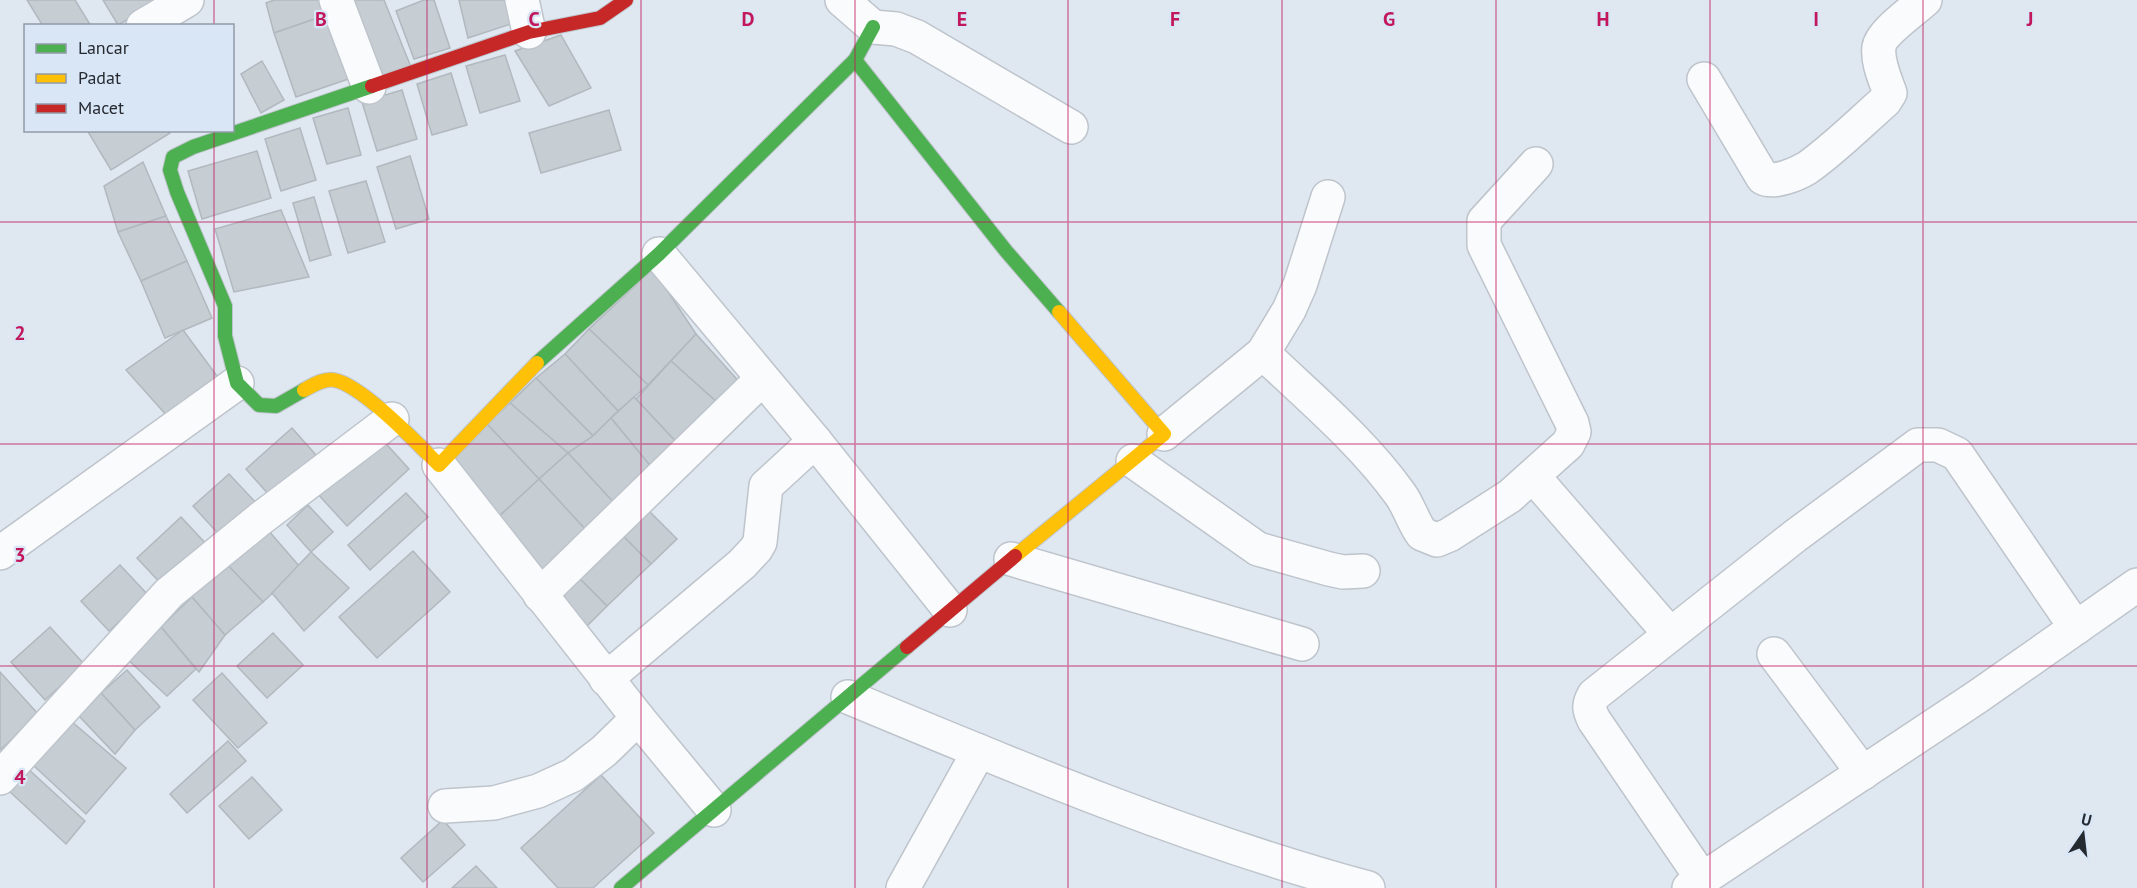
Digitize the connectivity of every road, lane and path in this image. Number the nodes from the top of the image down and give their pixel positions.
1 (187, 0) edge
2 (336, 0) edge
3 (522, 0) edge
4 (627, 0) edge
5 (842, 0) edge
6 (1925, 0) edge
7 (146, 24) edge
8 (873, 27) junction
9 (529, 32) junction
10 (855, 60) junction
11 (1704, 79) dead end
12 (369, 87) junction
13 (1071, 128) dead end
14 (1536, 164) dead end
15 (1328, 197) dead end
16 (659, 254) junction
17 (1263, 353) junction
18 (762, 379) junction
19 (237, 383) junction
20 (392, 419) junction
21 (1164, 434) junction
22 (815, 441) junction
23 (1133, 461) junction
24 (439, 465) junction
25 (1533, 476) junction
26 (0, 554) edge
27 (1011, 559) junction
28 (1363, 571) dead end
29 (2137, 585) edge
30 (540, 595) junction
31 (950, 610) junction
32 (2076, 628) junction
33 (1670, 634) junction
34 (1302, 644) dead end
35 (1774, 654) dead end
36 (606, 679) junction
37 (848, 697) junction
38 (638, 718) junction
39 (979, 751) junction
40 (1863, 774) junction
41 (0, 778) edge
42 (445, 806) dead end
43 (714, 810) junction
44 (1307, 880) edge
45 (1696, 884) edge
46 (621, 888) edge
47 (903, 888) edge
48 (1368, 888) edge

1 - 7 street
2 - 12 street
3 - 9 street
4 - 9 street
5 - 8 street
6 - 11 street
8 - 10 street
8 - 13 street
9 - 12 street
10 - 16 street
10 - 21 street
12 - 19 street
14 - 25 street
15 - 17 street
16 - 18 street
16 - 24 street
17 - 21 street
17 - 25 street
18 - 22 street
18 - 30 street
19 - 20 street
19 - 26 street
20 - 24 street
20 - 41 street
21 - 23 street
22 - 31 street
22 - 36 street
23 - 27 street
23 - 28 street
24 - 30 street
25 - 33 street
27 - 31 street
27 - 34 street
29 - 32 street
30 - 36 street
31 - 37 street
32 - 33 street
32 - 40 street
33 - 45 street
35 - 40 street
36 - 38 street
37 - 39 street
37 - 43 street
38 - 42 street
38 - 43 street
39 - 44 street
39 - 47 street
40 - 45 street
43 - 46 street
44 - 48 street

